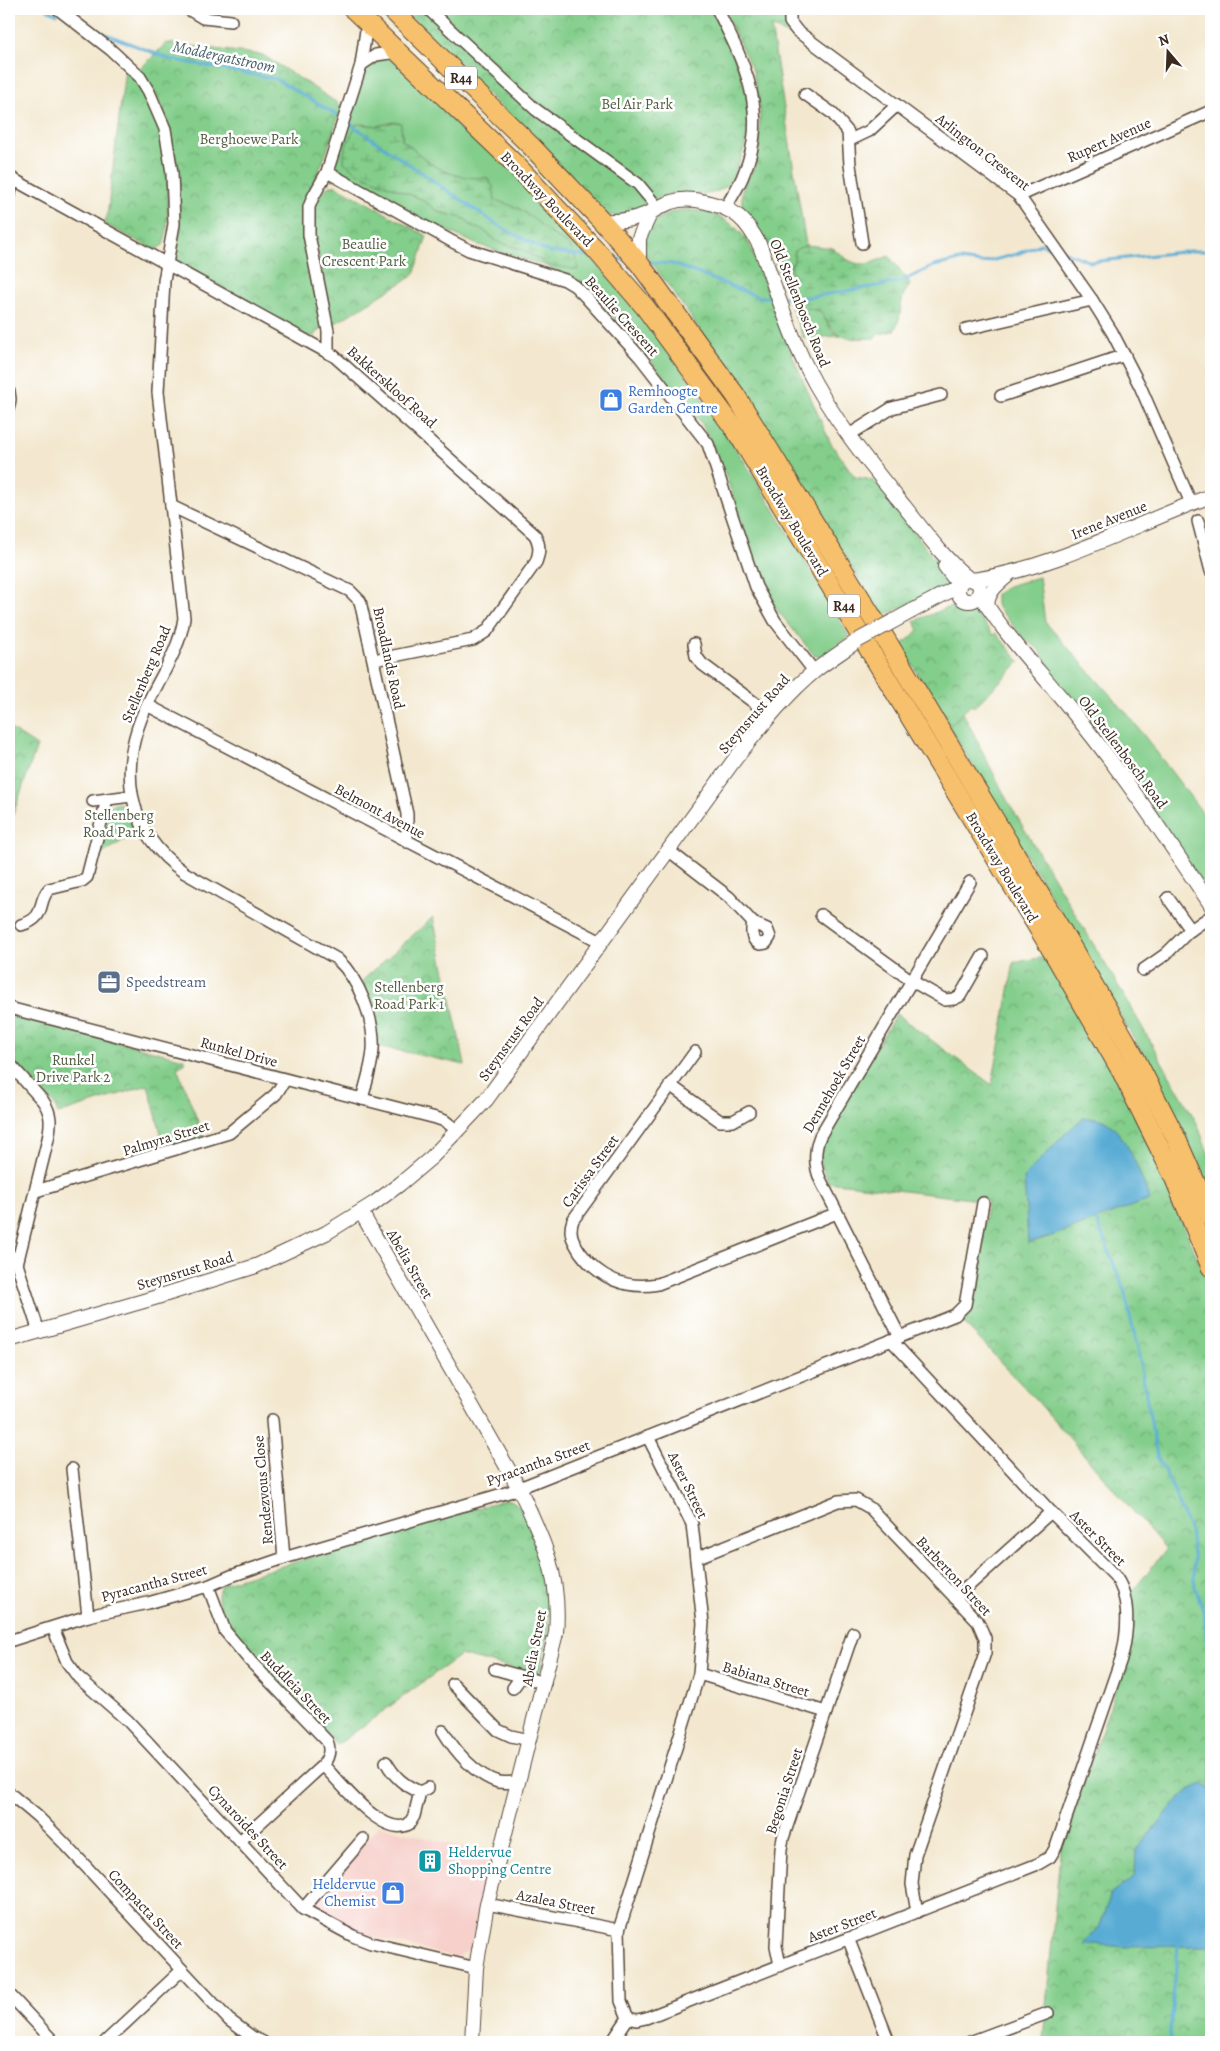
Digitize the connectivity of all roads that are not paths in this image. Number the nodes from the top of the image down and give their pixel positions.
1 (58, 9) edge
2 (188, 9) edge
3 (353, 9) edge
4 (391, 9) edge
5 (428, 9) edge
6 (718, 9) edge
7 (790, 9) edge
8 (232, 21) dead end
9 (367, 23) junction
10 (397, 52) junction
11 (361, 65) junction
12 (804, 94) dead end
13 (897, 105) junction
14 (1211, 111) edge
15 (850, 140) junction
16 (327, 172) junction
17 (11, 178) edge
18 (1019, 196) junction
19 (9, 198) edge
20 (726, 207) junction
21 (654, 210) junction
22 (602, 222) junction
23 (862, 243) dead end
24 (167, 263) junction
25 (639, 264) junction
26 (1092, 300) junction
27 (966, 329) dead end
28 (328, 353) junction
29 (1125, 355) junction
30 (9, 392) edge
31 (941, 395) dead end
32 (1001, 396) dead end
33 (9, 406) edge
34 (849, 435) junction
35 (1211, 496) edge
36 (1191, 503) junction
37 (171, 506) junction
38 (1198, 521) dead end
39 (921, 527) junction
40 (936, 544) junction
41 (1211, 571) edge
42 (1012, 574) junction
43 (990, 577) junction
44 (969, 589) junction
45 (987, 606) junction
46 (999, 625) junction
47 (694, 644) dead end
48 (374, 660) junction
49 (820, 667) junction
50 (147, 705) junction
51 (772, 715) junction
52 (131, 796) junction
53 (107, 799) junction
54 (93, 801) dead end
55 (407, 842) junction
56 (668, 850) junction
57 (970, 882) dead end
58 (1168, 898) dead end
59 (1211, 905) edge
60 (820, 914) dead end
61 (1211, 916) edge
62 (753, 923) dead end
63 (21, 925) dead end
64 (1191, 930) junction
65 (601, 942) junction
66 (983, 956) dead end
67 (1143, 970) dead end
68 (912, 981) junction
69 (9, 1008) edge
70 (695, 1052) dead end
71 (9, 1063) edge
72 (285, 1080) junction
73 (670, 1085) junction
74 (362, 1099) junction
75 (749, 1112) dead end
76 (458, 1131) junction
77 (36, 1191) junction
78 (983, 1203) dead end
79 (361, 1212) junction
80 (838, 1214) junction
81 (1211, 1218) edge
82 (9, 1254) edge
83 (17, 1264) junction
84 (1211, 1268) edge
85 (38, 1332) junction
86 (896, 1338) junction
87 (9, 1340) edge
88 (272, 1420) dead end
89 (648, 1437) junction
90 (72, 1469) dead end
91 (519, 1488) junction
92 (1051, 1512) junction
93 (284, 1558) junction
94 (696, 1558) junction
95 (208, 1586) junction
96 (955, 1598) junction
97 (88, 1616) junction
98 (53, 1628) junction
99 (853, 1633) dead end
100 (9, 1641) edge
101 (495, 1669) dead end
102 (698, 1674) junction
103 (521, 1677) junction
104 (545, 1683) junction
105 (453, 1684) dead end
106 (513, 1688) dead end
107 (826, 1712) junction
108 (444, 1731) dead end
109 (530, 1740) junction
110 (386, 1762) dead end
111 (323, 1765) junction
112 (518, 1782) junction
113 (9, 1793) edge
114 (364, 1839) dead end
115 (240, 1841) junction
116 (487, 1904) junction
117 (303, 1909) junction
118 (917, 1912) junction
119 (619, 1930) junction
120 (848, 1938) junction
121 (780, 1965) junction
122 (476, 1968) junction
123 (182, 1970) junction
124 (9, 1994) edge
125 (1048, 2013) dead end
126 (628, 2018) junction
127 (54, 2042) edge
128 (105, 2042) edge
129 (263, 2042) edge
130 (472, 2042) edge
131 (612, 2042) edge
132 (889, 2042) edge
133 (970, 2042) edge

1 - 24 street, Stellenberg Road
2 - 8 street
3 - 9 main road, Broadway Boulevard / R44
4 - 22 main road, Broadway Boulevard / R44
5 - 21 street
6 - 20 street
7 - 13 street, Arlington Crescent
9 - 10 main road, Broadway Boulevard / R44
9 - 11 street
10 - 11 street
10 - 84 main road, Broadway Boulevard / R44
11 - 16 street
12 - 15 street
13 - 15 street
13 - 18 street, Arlington Crescent
14 - 18 street, Rupert Avenue
15 - 23 street
16 - 28 street
16 - 49 street, Beaulie Crescent
17 - 19 street
17 - 24 street, Bakkerskloof Road
18 - 26 street, Arlington Crescent
20 - 21 street, Old Stellenbosch Road
20 - 34 street, Old Stellenbosch Road
21 - 22 street, Old Stellenbosch Road
21 - 25 street
22 - 25 main road, Broadway Boulevard / R44
24 - 28 street, Bakkerskloof Road
24 - 37 street, Stellenberg Road
25 - 81 main road, Broadway Boulevard / R44
26 - 27 street
26 - 29 street, Arlington Crescent
28 - 48 street, Bakkerskloof Road
29 - 32 street
29 - 36 street, Arlington Crescent
30 - 33 street
31 - 34 street
34 - 39 street, Old Stellenbosch Road
35 - 36 street, Irene Avenue
36 - 42 street, Irene Avenue
37 - 48 street, Broadlands Road
37 - 50 street, Stellenberg Road
38 - 41 street
39 - 40 street, Old Stellenbosch Road
39 - 44 street, Old Stellenbosch Road
40 - 43 street
40 - 44 street, Old Stellenbosch Road
42 - 43 street, Irene Avenue
42 - 44 street, Irene Avenue
42 - 45 street
43 - 44 street, Irene Avenue
44 - 45 street, Old Stellenbosch Road
44 - 46 street, Old Stellenbosch Road
44 - 49 street, Steynsrust Road, bridge
45 - 46 street, Old Stellenbosch Road
46 - 59 street, Old Stellenbosch Road
47 - 51 street
48 - 55 street, Broadlands Road
49 - 51 street, Steynsrust Road
50 - 52 street, Stellenberg Road
50 - 55 street, Belmont Avenue
51 - 56 street, Steynsrust Road
52 - 53 street
52 - 74 street, Stellenberg Road
53 - 54 street
53 - 63 street
55 - 65 street, Belmont Avenue
56 - 62 street
56 - 65 street, Steynsrust Road
57 - 68 street, Dennehoek Street
58 - 64 street
60 - 68 street
61 - 64 street
64 - 67 street
65 - 76 street, Steynsrust Road
66 - 68 street
68 - 80 street, Dennehoek Street
69 - 72 street, Runkel Drive
70 - 73 street, Carissa Street
71 - 77 street
72 - 74 street, Runkel Drive
72 - 77 street, Palmyra Street
73 - 75 street
73 - 80 street, Carissa Street
74 - 76 street, Runkel Drive
76 - 79 street, Steynsrust Road
77 - 83 street
78 - 86 street, Pyracantha Street
79 - 85 street, Steynsrust Road
79 - 91 street, Abelia Street
80 - 86 street, Dennehoek Street
82 - 83 street
83 - 85 street
85 - 87 street, Steynsrust Road
86 - 89 street, Pyracantha Street
86 - 92 street, Aster Street
88 - 93 street, Rendezvous Close
89 - 91 street, Pyracantha Street
89 - 94 street, Aster Street
90 - 97 street
91 - 93 street, Pyracantha Street
91 - 104 street, Abelia Street
92 - 96 street
92 - 118 street, Aster Street
93 - 95 street, Pyracantha Street
94 - 96 street, Barberton Street
94 - 102 street, Aster Street
95 - 97 street, Pyracantha Street
95 - 111 street, Buddleia Street
96 - 118 street, Barberton Street
97 - 98 street, Pyracantha Street
98 - 100 street, Pyracantha Street
98 - 115 street, Cynaroides Street
99 - 107 street, Begonia Street
101 - 103 street
102 - 107 street, Babiana Street
102 - 119 street, Aster Street
103 - 104 street
103 - 106 street
104 - 109 street, Abelia Street
105 - 109 street
107 - 121 street, Begonia Street
108 - 112 street
109 - 112 street, Abelia Street
110 - 111 street
111 - 115 street
112 - 116 street, Abelia Street
113 - 123 street, Compacta Street
114 - 117 street
115 - 117 street, Cynaroides Street
116 - 119 street, Azalea Street
116 - 122 street, Abelia Street
117 - 122 street, Cynaroides Street
118 - 120 street, Aster Street
119 - 126 street, Aster Street
120 - 121 street, Aster Street
120 - 132 street
121 - 126 street, Aster Street
122 - 130 street, Abelia Street
123 - 128 street
123 - 129 street, Compacta Street
124 - 127 street
125 - 133 street
126 - 131 street

